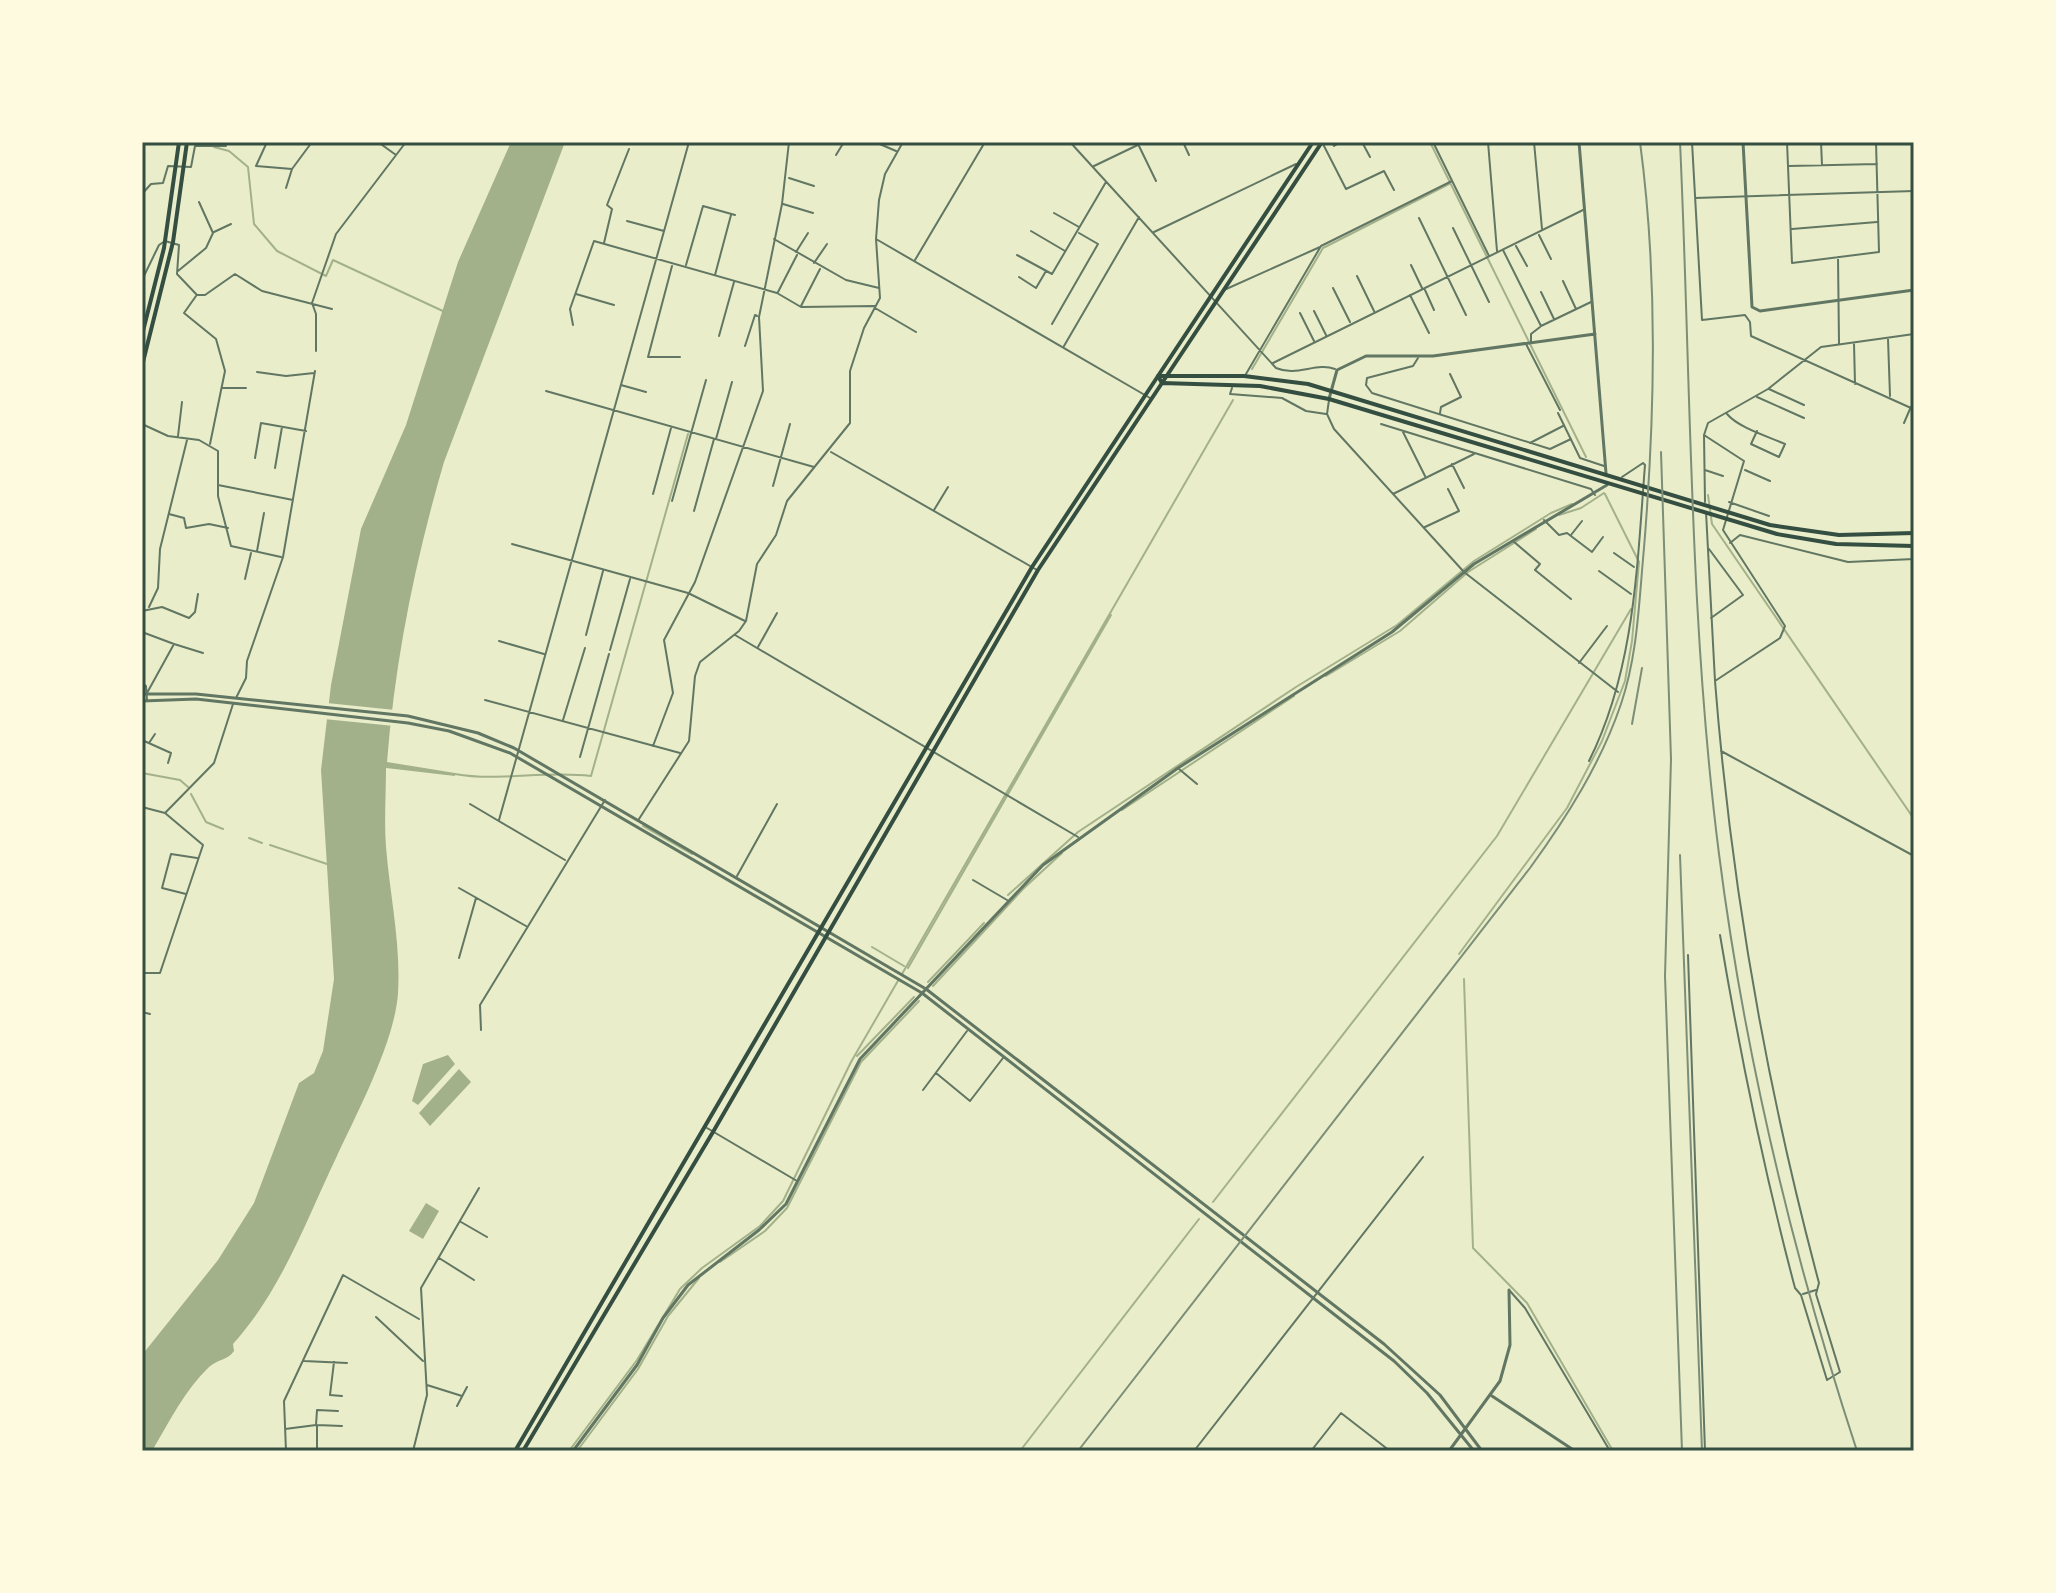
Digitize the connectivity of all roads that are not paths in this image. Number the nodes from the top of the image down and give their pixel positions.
1 (179, 142) edge
2 (187, 142) edge
3 (267, 142) edge
4 (312, 142) edge
5 (378, 142) edge
6 (406, 142) edge
7 (689, 142) edge
8 (789, 142) edge
9 (844, 142) edge
10 (875, 142) edge
11 (903, 142) edge
12 (985, 142) edge
13 (1070, 142) edge
14 (1144, 142) edge
15 (1183, 142) edge
16 (1313, 142) edge
17 (1322, 142) edge
18 (1332, 142) edge
19 (1341, 142) edge
20 (1362, 142) edge
21 (1433, 142) edge
22 (1488, 142) edge
23 (1534, 142) edge
24 (1579, 142) edge
25 (1692, 142) edge
26 (1743, 142) edge
27 (1787, 142) edge
28 (1821, 142) edge
29 (1876, 142) edge
30 (1138, 145) junction
31 (226, 146) dead end
32 (629, 149) dead end
33 (897, 152) junction
34 (396, 155) junction
35 (836, 155) dead end
36 (1189, 155) dead end
37 (1370, 157) dead end
38 (1300, 162) junction
39 (1877, 164) junction
40 (1822, 165) junction
41 (176, 166) junction
42 (184, 166) junction
43 (1788, 166) junction
44 (1093, 167) junction
45 (292, 169) junction
46 (786, 177) junction
47 (1156, 181) dead end
48 (1452, 181) junction
49 (1106, 182) junction
50 (814, 186) dead end
51 (286, 188) dead end
52 (1394, 190) dead end
53 (1914, 191) edge
54 (1878, 192) junction
55 (142, 194) edge
56 (1789, 195) junction
57 (1745, 197) junction
58 (1694, 198) junction
59 (199, 202) dead end
60 (782, 204) junction
61 (1585, 209) junction
62 (813, 213) dead end
63 (1054, 213) dead end
64 (1139, 217) junction
65 (1419, 218) dead end
66 (627, 221) dead end
67 (1878, 222) junction
68 (231, 224) dead end
69 (1453, 228) dead end
70 (1790, 229) junction
71 (1079, 230) junction
72 (664, 231) junction
73 (1031, 231) dead end
74 (1540, 231) junction
75 (213, 233) junction
76 (808, 233) dead end
77 (1153, 233) junction
78 (774, 238) junction
79 (876, 239) junction
80 (165, 241) junction
81 (173, 242) junction
82 (603, 244) junction
83 (827, 244) dead end
84 (1515, 244) junction
85 (1321, 246) junction
86 (1503, 250) junction
87 (1066, 251) junction
88 (1497, 252) junction
89 (797, 253) junction
90 (1017, 255) dead end
91 (1488, 257) junction
92 (1838, 257) junction
93 (656, 259) junction
94 (1551, 259) dead end
95 (915, 261) junction
96 (813, 263) junction
97 (672, 264) junction
98 (1471, 264) junction
99 (1411, 265) dead end
100 (1527, 266) dead end
101 (685, 267) junction
102 (820, 268) junction
103 (1046, 271) junction
104 (177, 272) junction
105 (714, 275) junction
106 (1357, 276) dead end
107 (1019, 277) dead end
108 (1447, 277) junction
109 (142, 280) edge
110 (734, 281) junction
111 (1563, 281) dead end
112 (881, 288) junction
113 (1333, 288) dead end
114 (1423, 289) junction
115 (765, 290) junction
116 (1223, 290) junction
117 (1914, 290) edge
118 (1541, 292) dead end
119 (777, 293) junction
120 (575, 294) junction
121 (197, 295) junction
122 (1211, 295) junction
123 (1410, 295) junction
124 (1216, 301) junction
125 (1592, 301) junction
126 (1839, 301) junction
127 (1489, 302) dead end
128 (312, 303) junction
129 (614, 305) dead end
130 (801, 307) junction
131 (876, 307) junction
132 (332, 309) dead end
133 (1576, 309) junction
134 (1434, 310) dead end
135 (1314, 311) dead end
136 (1375, 312) junction
137 (1300, 313) dead end
138 (1466, 315) dead end
139 (759, 317) junction
140 (1554, 320) junction
141 (1052, 324) dead end
142 (1351, 324) junction
143 (573, 325) dead end
144 (1541, 326) junction
145 (916, 332) dead end
146 (1429, 333) dead end
147 (1595, 334) junction
148 (1914, 334) edge
149 (142, 335) edge
150 (719, 336) dead end
151 (1326, 336) junction
152 (1888, 338) junction
153 (1314, 342) junction
154 (1854, 342) junction
155 (1529, 344) junction
156 (1839, 344) junction
157 (745, 346) dead end
158 (1064, 347) junction
159 (1260, 349) junction
160 (316, 351) dead end
161 (680, 357) dead end
162 (1418, 357) junction
163 (1804, 361) junction
164 (1272, 363) junction
165 (142, 366) edge
166 (1337, 370) junction
167 (257, 372) dead end
168 (1450, 374) dead end
169 (1167, 375) junction
170 (1158, 376) junction
171 (1244, 376) junction
172 (706, 380) dead end
173 (732, 382) dead end
174 (1162, 383) junction
175 (1233, 384) junction
176 (1855, 384) junction
177 (621, 385) junction
178 (222, 388) junction
179 (246, 388) dead end
180 (1768, 389) junction
181 (1331, 390) junction
182 (546, 391) dead end
183 (646, 392) dead end
184 (1145, 395) junction
185 (1755, 396) junction
186 (1151, 399) junction
187 (1329, 399) junction
188 (1890, 399) junction
189 (1914, 401) edge
190 (182, 402) dead end
191 (1804, 405) dead end
192 (1911, 408) junction
193 (613, 410) junction
194 (1726, 413) junction
195 (1327, 414) junction
196 (1439, 414) junction
197 (1804, 418) dead end
198 (1904, 423) dead end
199 (142, 424) edge
200 (790, 424) dead end
201 (1381, 424) dead end
202 (1564, 426) junction
203 (282, 427) junction
204 (671, 427) junction
205 (1402, 430) junction
206 (1757, 431) junction
207 (307, 432) junction
208 (692, 432) junction
209 (1704, 435) junction
210 (178, 438) junction
211 (187, 439) junction
212 (715, 439) junction
213 (1571, 439) junction
214 (1530, 443) junction
215 (210, 445) junction
216 (745, 447) junction
217 (830, 451) junction
218 (1475, 453) junction
219 (780, 457) junction
220 (255, 458) dead end
221 (1452, 464) junction
222 (1605, 466) junction
223 (275, 468) dead end
224 (817, 468) junction
225 (1704, 469) junction
226 (1744, 470) junction
227 (1723, 476) dead end
228 (1425, 477) junction
229 (1770, 481) dead end
230 (217, 485) junction
231 (773, 486) dead end
232 (948, 487) dead end
233 (1608, 487) junction
234 (1464, 488) dead end
235 (1448, 489) dead end
236 (653, 494) dead end
237 (1392, 494) junction
238 (1595, 495) junction
239 (293, 500) junction
240 (672, 501) dead end
241 (1729, 502) junction
242 (934, 510) junction
243 (694, 511) dead end
244 (264, 513) dead end
245 (168, 514) junction
246 (1769, 516) dead end
247 (1544, 520) junction
248 (1582, 521) dead end
249 (228, 528) junction
250 (1424, 528) junction
251 (1914, 533) edge
252 (1571, 535) junction
253 (1603, 537) dead end
254 (1512, 541) junction
255 (1730, 543) junction
256 (512, 544) dead end
257 (1914, 546) edge
258 (1708, 549) junction
259 (254, 552) junction
260 (1614, 553) dead end
261 (283, 557) junction
262 (1914, 559) edge
263 (572, 560) junction
264 (1035, 568) junction
265 (1635, 568) junction
266 (604, 570) junction
267 (1599, 571) dead end
268 (1464, 572) junction
269 (630, 578) junction
270 (245, 579) dead end
271 (688, 593) junction
272 (198, 594) dead end
273 (1632, 595) junction
274 (1571, 599) dead end
275 (149, 607) junction
276 (142, 611) edge
277 (777, 613) dead end
278 (1711, 618) junction
279 (746, 621) junction
280 (1607, 626) dead end
281 (142, 632) edge
282 (586, 635) dead end
283 (734, 635) junction
284 (499, 641) dead end
285 (174, 644) junction
286 (585, 648) dead end
287 (758, 648) junction
288 (203, 653) dead end
289 (545, 654) junction
290 (1579, 663) junction
291 (1715, 681) junction
292 (142, 683) edge
293 (1618, 692) junction
294 (144, 693) edge
295 (144, 700) edge
296 (485, 700) dead end
297 (530, 710) junction
298 (563, 721) junction
299 (588, 728) junction
300 (155, 734) dead end
301 (142, 740) edge
302 (148, 745) junction
303 (653, 746) junction
304 (928, 746) junction
305 (934, 750) junction
306 (1720, 750) junction
307 (681, 754) junction
308 (580, 757) dead end
309 (1589, 761) dead end
310 (168, 763) dead end
311 (1178, 768) junction
312 (1197, 784) dead end
313 (605, 800) junction
314 (470, 804) dead end
315 (777, 804) dead end
316 (602, 805) junction
317 (142, 807) edge
318 (165, 813) junction
319 (639, 819) junction
320 (499, 820) junction
321 (1078, 837) junction
322 (1914, 856) edge
323 (199, 859) junction
324 (567, 861) junction
325 (737, 876) junction
326 (973, 880) dead end
327 (459, 888) dead end
328 (187, 894) junction
329 (476, 897) junction
330 (1008, 901) junction
331 (823, 926) junction
332 (527, 927) junction
333 (831, 930) junction
334 (819, 933) junction
335 (1720, 935) dead end
336 (827, 937) junction
337 (1688, 955) dead end
338 (459, 958) dead end
339 (142, 973) edge
340 (926, 989) junction
341 (922, 993) junction
342 (142, 1012) edge
343 (150, 1014) dead end
344 (481, 1030) dead end
345 (968, 1030) junction
346 (1003, 1057) junction
347 (936, 1073) junction
348 (923, 1090) dead end
349 (707, 1128) junction
350 (713, 1132) junction
351 (1423, 1157) dead end
352 (798, 1181) junction
353 (479, 1188) dead end
354 (460, 1221) junction
355 (487, 1237) dead end
356 (439, 1258) junction
357 (474, 1280) dead end
358 (1817, 1289) junction
359 (1509, 1290) joint
360 (1318, 1293) junction
361 (1801, 1295) junction
362 (1314, 1298) junction
363 (376, 1317) dead end
364 (420, 1319) junction
365 (303, 1361) junction
366 (424, 1361) junction
367 (334, 1362) junction
368 (347, 1363) dead end
369 (426, 1384) junction
370 (467, 1387) dead end
371 (342, 1396) dead end
372 (462, 1396) junction
373 (1492, 1396) junction
374 (457, 1406) dead end
375 (338, 1411) dead end
376 (317, 1425) junction
377 (342, 1426) dead end
378 (1467, 1428) junction
379 (284, 1429) junction
380 (1462, 1434) junction
381 (317, 1448) dead end
382 (286, 1451) edge
383 (413, 1451) edge
384 (515, 1451) edge
385 (523, 1451) edge
386 (573, 1451) edge
387 (1194, 1451) edge
388 (1311, 1451) edge
389 (1390, 1451) edge
390 (1449, 1451) edge
391 (1474, 1451) edge
392 (1482, 1451) edge
393 (1575, 1451) edge
394 (1610, 1451) edge
395 (1705, 1451) edge

1 - 41 main road
2 - 42 main road
3 - 45 street
4 - 45 street
5 - 34 street
6 - 34 street
7 - 72 street
8 - 46 street
9 - 35 street
10 - 33 street
11 - 33 street
12 - 95 street
13 - 44 street
14 - 30 street
15 - 36 street
16 - 38 main road
17 - 52 street
17 - 116 main road
18 - 19 street
20 - 37 street
21 - 48 street
22 - 88 street
23 - 74 street
24 - 61 street
25 - 58 street
26 - 57 street
27 - 43 street
28 - 40 street
29 - 39 street
30 - 44 street
30 - 47 street
31 - 42 street
32 - 82 street
33 - 79 street
34 - 128 street
38 - 77 street
38 - 122 main road
39 - 40 street
39 - 54 street
40 - 43 street
41 - 42 street
41 - 55 street
41 - 80 main road
42 - 81 main road
43 - 56 street
44 - 49 street
45 - 51 street
46 - 50 street
46 - 60 street
48 - 85 street
48 - 91 street
49 - 64 street
49 - 71 street
53 - 54 street
54 - 56 street
54 - 67 street
56 - 57 street
56 - 70 street
57 - 58 street
57 - 126 street
58 - 163 street
59 - 75 street
60 - 62 street
60 - 78 street
61 - 74 street
61 - 125 street
63 - 71 street
64 - 77 street
64 - 158 street
65 - 108 street
66 - 72 street
67 - 70 street
67 - 92 street
68 - 75 street
69 - 98 street
70 - 92 street
71 - 87 street
71 - 141 street
72 - 93 street
73 - 87 street
74 - 84 street
74 - 94 street
75 - 104 street
76 - 89 street
77 - 122 street
78 - 89 street
78 - 115 street
79 - 95 street
79 - 112 street
80 - 81 street
80 - 109 street
80 - 149 main road
81 - 104 street
81 - 165 main road
82 - 93 street
82 - 120 street
83 - 96 street
84 - 86 street
84 - 100 street
85 - 116 street
85 - 159 street
86 - 88 street
86 - 144 street
87 - 103 street
88 - 91 street
89 - 96 street
89 - 119 street
90 - 103 street
91 - 98 street
92 - 126 street
93 - 97 street
93 - 177 street
95 - 158 street
96 - 102 street
97 - 101 street
97 - 161 street
98 - 108 street
98 - 127 street
99 - 114 street
101 - 105 street
101 - 105 street
102 - 112 street
102 - 130 street
103 - 107 street
104 - 121 street
105 - 110 street
106 - 136 street
108 - 114 street
108 - 138 street
110 - 115 street
110 - 150 street
111 - 133 street
112 - 131 street
113 - 142 street
114 - 123 street
114 - 134 street
115 - 119 street
115 - 139 street
116 - 124 main road
117 - 126 street
118 - 140 street
119 - 130 street
120 - 129 street
120 - 143 street
121 - 128 street
121 - 178 street
122 - 124 street
122 - 170 main road
123 - 136 street
123 - 146 street
124 - 159 street
124 - 169 main road
125 - 133 street
125 - 147 street
126 - 156 street
128 - 132 street
128 - 160 street
130 - 131 street
131 - 145 street
131 - 217 street
133 - 140 street
135 - 151 street
136 - 142 street
137 - 153 street
139 - 157 street
139 - 216 street
140 - 144 street
142 - 151 street
144 - 155 street
147 - 155 street
147 - 222 street
148 - 152 street
151 - 153 street
152 - 154 street
152 - 188 street
153 - 164 street
154 - 156 street
154 - 176 street
155 - 162 street
155 - 202 street
156 - 163 street
158 - 184 street
159 - 164 street
159 - 171 street
162 - 166 street
162 - 196 street
163 - 176 street
163 - 180 street
164 - 166 street
166 - 181 street
167 - 207 street
168 - 196 street
169 - 170 main road
169 - 171 main road
169 - 174 main road
170 - 174 main road
170 - 184 main road
171 - 181 main road
172 - 208 street
173 - 212 street
174 - 175 main road
174 - 186 main road
175 - 187 main road
175 - 195 street
176 - 188 street
177 - 183 street
177 - 193 street
178 - 179 street
178 - 215 street
180 - 185 street
180 - 191 street
181 - 187 street
181 - 251 main road
182 - 193 street
184 - 186 street
184 - 264 main road
185 - 194 street
185 - 197 street
186 - 264 main road
187 - 195 street
187 - 257 main road
188 - 192 street
189 - 192 street
190 - 210 street
192 - 198 street
193 - 204 street
193 - 263 street
194 - 206 street
194 - 209 street
195 - 237 street
196 - 214 street
199 - 210 street
200 - 219 street
201 - 205 street
202 - 213 street
202 - 214 street
203 - 207 street
203 - 220 street
203 - 223 street
204 - 208 street
204 - 236 street
205 - 218 street
205 - 228 street
206 - 206 street
207 - 239 street
208 - 212 street
208 - 240 street
209 - 225 street
209 - 226 street
210 - 211 street
211 - 215 street
211 - 245 street
212 - 216 street
212 - 243 street
213 - 214 street
213 - 222 street
215 - 230 street
216 - 219 street
216 - 271 street
217 - 224 street
217 - 242 street
218 - 221 street
218 - 238 street
219 - 224 street
219 - 231 street
221 - 228 street
221 - 234 street
222 - 233 street
224 - 279 street
225 - 227 street
225 - 258 street
226 - 229 street
226 - 241 street
228 - 237 street
230 - 239 street
230 - 249 street
232 - 242 street
233 - 238 street
233 - 265 street
235 - 250 street
237 - 250 street
238 - 247 street
239 - 261 street
241 - 246 street
241 - 255 street
242 - 264 street
244 - 259 street
245 - 249 street
245 - 275 street
247 - 252 street
247 - 254 street
248 - 252 street
249 - 259 street
250 - 268 street
252 - 253 street
254 - 268 street
254 - 274 street
255 - 262 street
255 - 291 street
256 - 263 street
258 - 278 street
258 - 278 street
259 - 261 street
259 - 270 street
260 - 265 street
261 - 318 street
263 - 266 street
263 - 289 street
264 - 304 main road
264 - 305 main road
265 - 273 street
266 - 269 street
266 - 282 street
267 - 273 street
268 - 290 street
268 - 311 street
269 - 271 street
269 - 299 street
271 - 279 street
271 - 303 street
272 - 275 street
273 - 293 street
275 - 276 street
277 - 287 street
278 - 291 street
279 - 283 street
280 - 290 street
281 - 285 street
283 - 287 street
283 - 307 street
284 - 289 street
285 - 288 street
285 - 294 street
286 - 298 street
287 - 304 street
289 - 297 street
290 - 293 street
291 - 306 street
292 - 294 street
293 - 309 street
294 - 295 street
294 - 313 street
295 - 316 street
296 - 297 street
297 - 298 street
297 - 320 street
298 - 299 street
299 - 303 street
299 - 308 street
300 - 302 street
301 - 302 street
302 - 310 street
303 - 307 street
304 - 305 street
304 - 331 main road
305 - 321 street
305 - 333 main road
306 - 322 street
306 - 358 street
307 - 319 street
311 - 312 street
311 - 321 street
313 - 316 street
313 - 319 street
314 - 320 street
315 - 325 street
316 - 324 street
316 - 334 street
317 - 318 street
318 - 323 street
319 - 325 street
320 - 324 street
321 - 330 street
323 - 328 street
323 - 328 street
324 - 332 street
325 - 331 street
326 - 330 street
327 - 329 street
328 - 339 street
329 - 332 street
329 - 338 street
330 - 340 street
331 - 333 street
331 - 334 main road
332 - 344 street
333 - 336 main road
333 - 340 street
334 - 336 street
334 - 349 main road
335 - 361 street
336 - 341 street
336 - 350 main road
337 - 395 street
340 - 341 street
340 - 360 street
341 - 345 street
341 - 352 street
342 - 343 street
345 - 346 street
345 - 347 street
346 - 347 street
346 - 362 street
347 - 348 street
349 - 350 street
349 - 384 main road
350 - 352 street
350 - 385 main road
351 - 360 street
352 - 386 street
353 - 354 street
354 - 355 street
354 - 356 street
356 - 357 street
356 - 364 street
358 - 361 street
358 - 361 street
359 - 373 street
359 - 394 street
360 - 362 street
360 - 378 street
362 - 380 street
362 - 387 street
363 - 366 street
364 - 365 street
364 - 366 street
365 - 367 street
365 - 379 street
366 - 369 street
367 - 368 street
367 - 371 street
369 - 372 street
369 - 383 street
370 - 372 street
372 - 374 street
373 - 378 street
373 - 393 street
375 - 376 street
376 - 377 street
376 - 379 street
376 - 381 street
378 - 380 street
378 - 392 street
379 - 382 street
380 - 390 street
380 - 391 street
388 - 389 street

